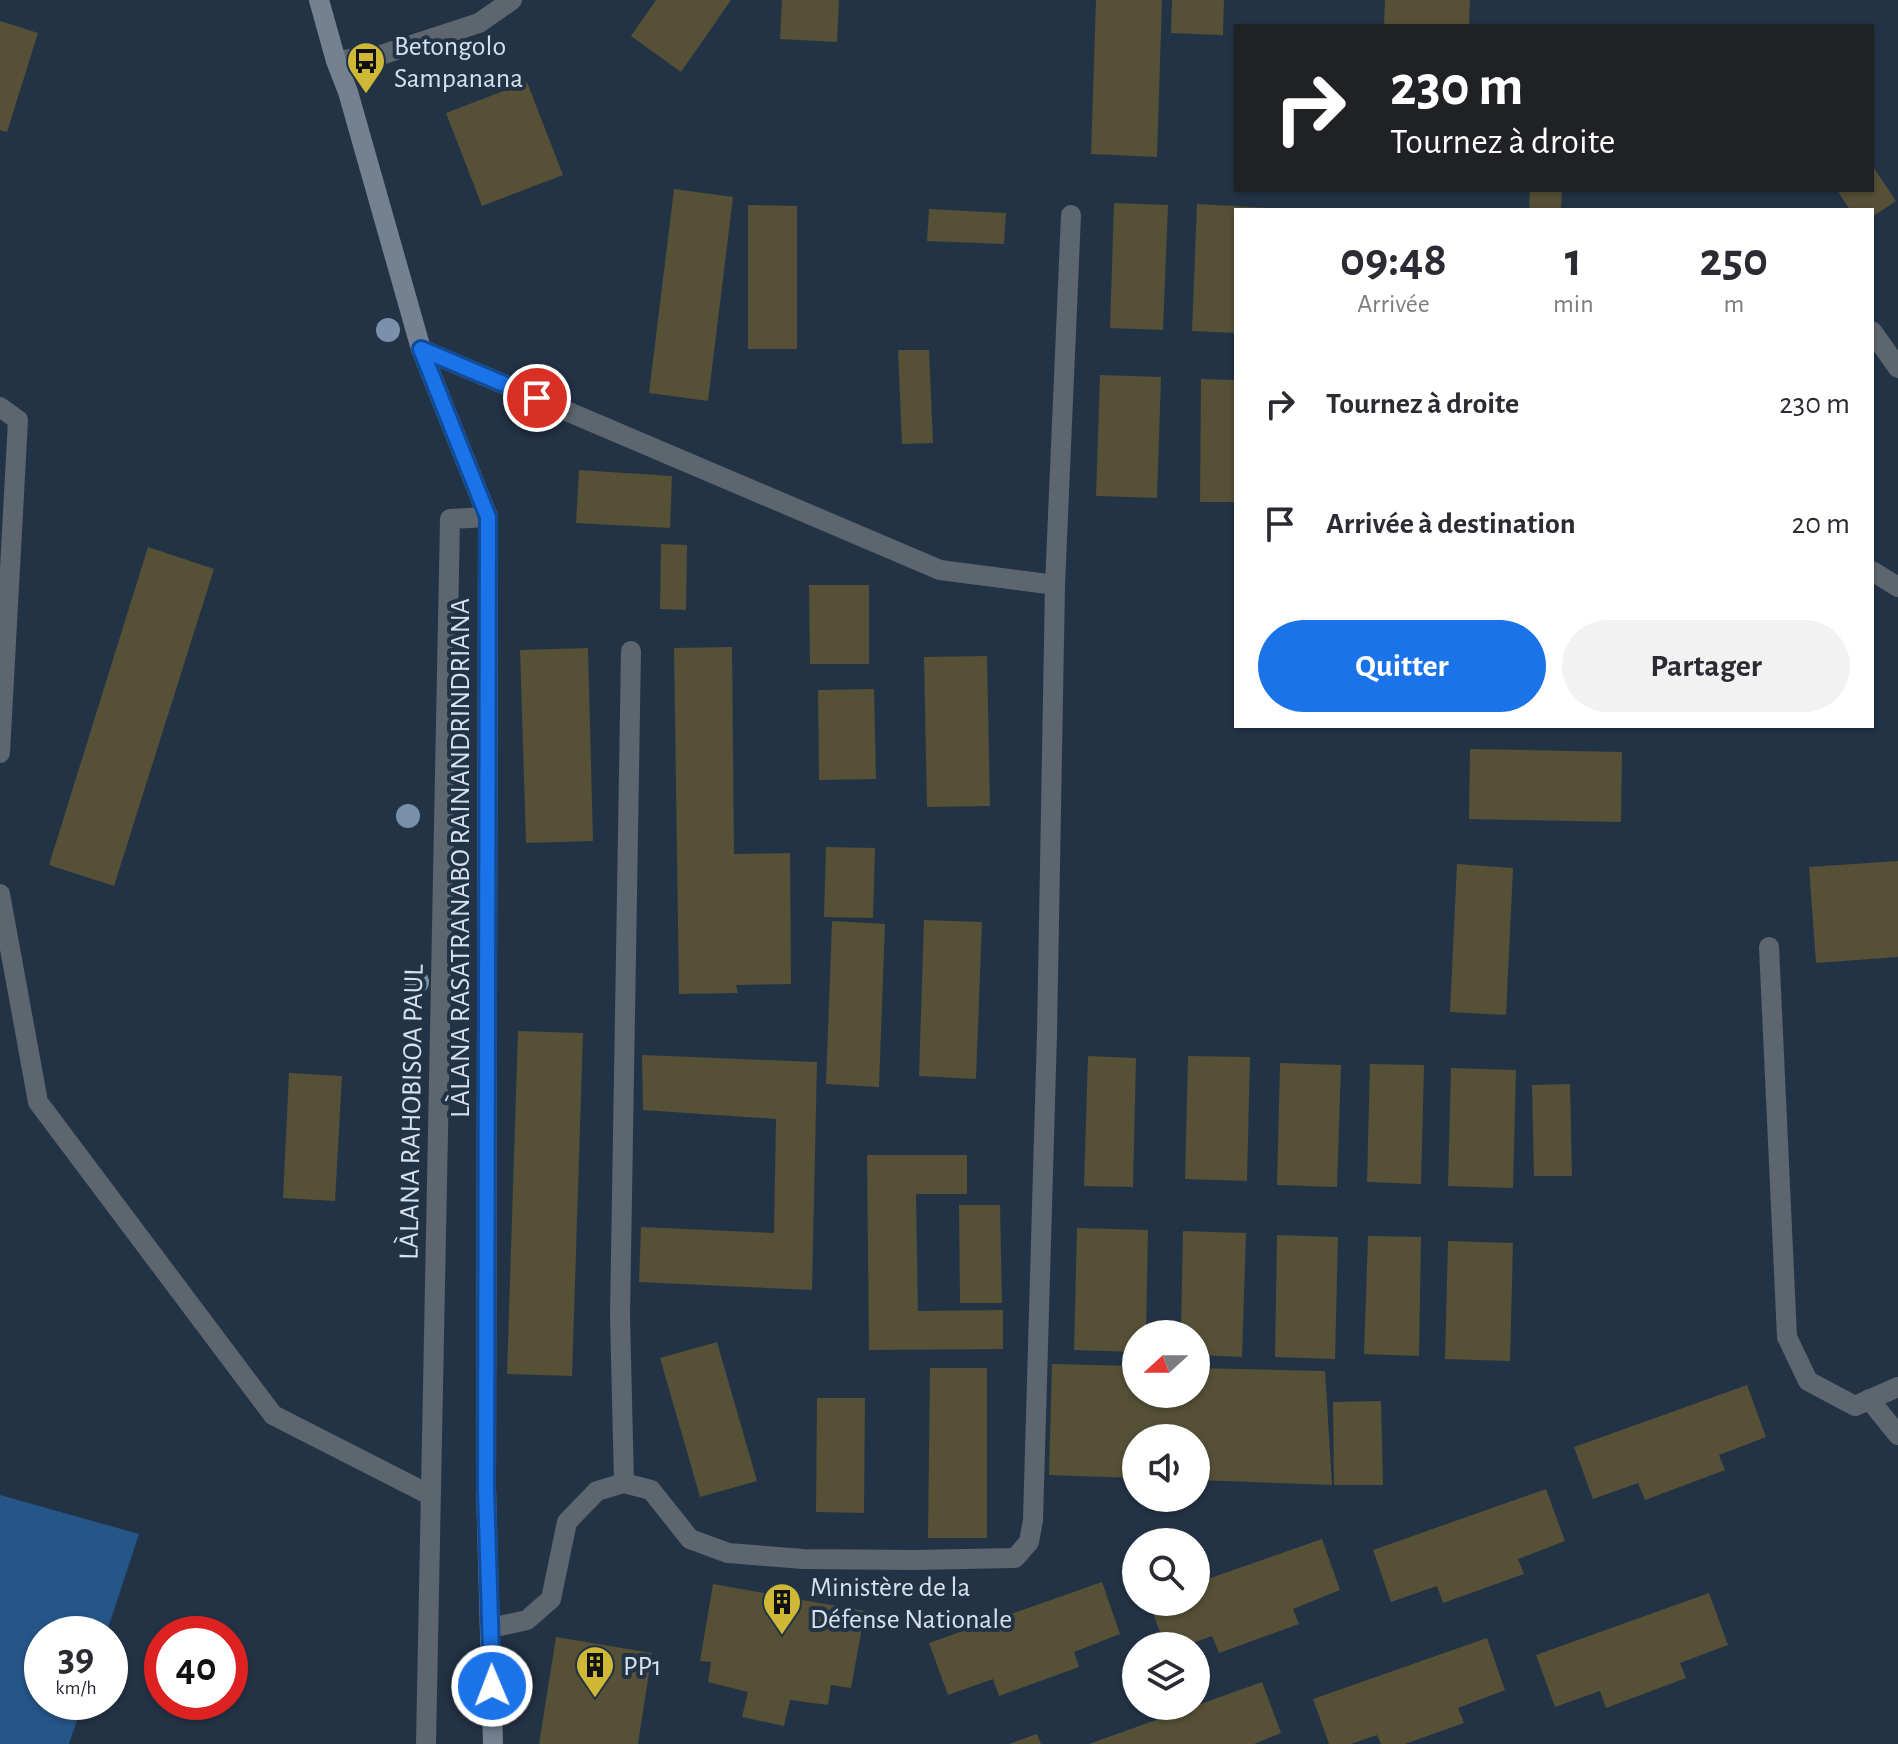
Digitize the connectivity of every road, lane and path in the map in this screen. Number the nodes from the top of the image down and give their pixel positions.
1 (319, 0) edge
2 (512, 0) edge
3 (336, 61) junction
4 (1071, 215) dead end
5 (1874, 334) edge
6 (421, 349) junction
7 (1898, 368) edge
8 (0, 407) edge
9 (488, 517) junction
10 (1874, 572) edge
11 (1055, 585) junction
12 (1898, 587) edge
13 (631, 651) dead end
14 (0, 753) edge
15 (0, 894) edge
16 (1769, 947) dead end
17 (1898, 1387) edge
18 (1869, 1399) junction
19 (1898, 1435) edge
20 (624, 1483) junction
21 (430, 1495) junction
22 (491, 1628) junction
23 (426, 1744) edge
24 (493, 1744) edge

1 - 3 street, LÀLANA RASATRANABO RAINANDRINDRIANA
2 - 3 street
3 - 6 street, LÀLANA RASATRANABO RAINANDRINDRIANA
4 - 11 street
5 - 7 street
6 - 9 street, LÀLANA RASATRANABO RAINANDRINDRIANA
6 - 11 street
8 - 14 street
9 - 21 street, LÀLANA RAHOBISOA PAUL
9 - 22 street, LÀLANA RASATRANABO RAINANDRINDRIANA
10 - 12 street
11 - 20 street
13 - 20 street
15 - 21 street
16 - 18 street
17 - 18 street
18 - 19 street
20 - 22 street
21 - 23 street, LÀLANA RAHOBISOA PAUL
22 - 24 street, LÀLANA RASATRANABO RAINANDRINDRIANA

